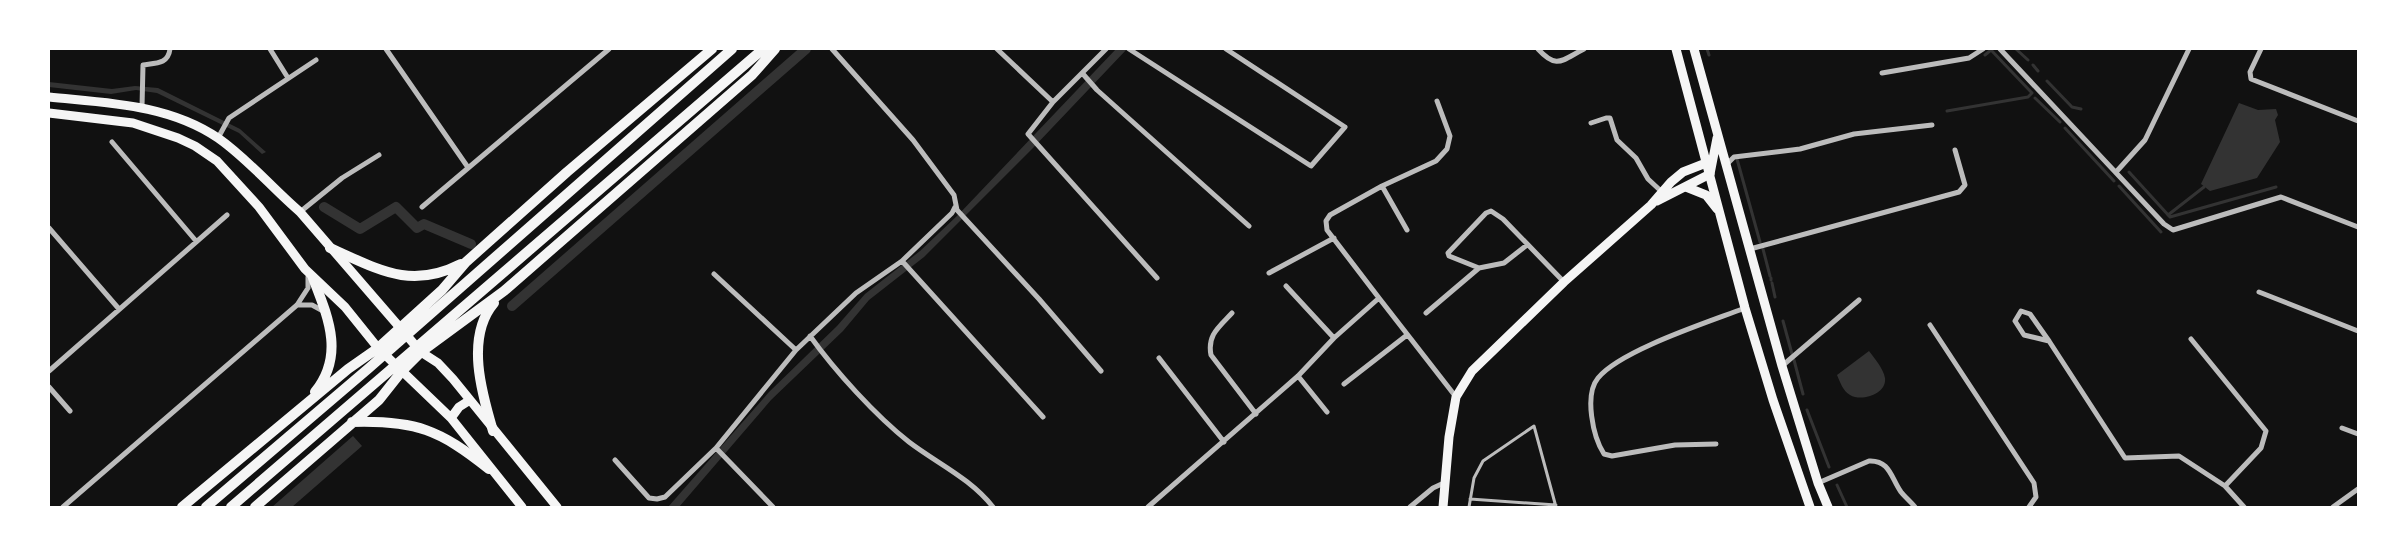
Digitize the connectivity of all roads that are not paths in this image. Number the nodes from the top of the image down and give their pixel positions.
1 (170, 49) edge
2 (270, 49) edge
3 (386, 49) edge
4 (609, 49) edge
5 (712, 49) edge
6 (732, 49) edge
7 (763, 49) edge
8 (775, 49) edge
9 (832, 49) edge
10 (997, 49) edge
11 (1106, 49) edge
12 (1130, 49) edge
13 (1226, 49) edge
14 (1538, 49) edge
15 (1584, 49) edge
16 (1676, 49) edge
17 (1694, 49) edge
18 (1983, 49) edge
19 (2000, 49) edge
20 (2188, 49) edge
21 (2261, 49) edge
22 (316, 60) dead end
23 (1882, 73) dead end
24 (1083, 74) junction
25 (288, 78) junction
26 (49, 97) edge
27 (1437, 101) dead end
28 (1053, 102) junction
29 (142, 107) junction
30 (49, 113) edge
31 (2358, 121) edge
32 (1592, 123) dead end
33 (1932, 125) dead end
34 (1718, 132) junction
35 (218, 138) junction
36 (112, 142) dead end
37 (1955, 150) dead end
38 (379, 155) dead end
39 (1727, 164) junction
40 (468, 166) junction
41 (1709, 168) junction
42 (2116, 171) junction
43 (1731, 180) junction
44 (1382, 186) junction
45 (1686, 187) junction
46 (1662, 192) junction
47 (1651, 205) junction
48 (422, 207) dead end
49 (956, 209) junction
50 (300, 212) junction
51 (1721, 213) junction
52 (227, 215) dead end
53 (1249, 226) dead end
54 (2358, 227) edge
55 (49, 228) edge
56 (1407, 230) dead end
57 (1334, 238) junction
58 (196, 241) junction
59 (1526, 244) junction
60 (330, 248) junction
61 (1750, 249) junction
62 (902, 261) junction
63 (466, 262) junction
64 (1480, 268) junction
65 (305, 270) junction
66 (1269, 273) dead end
67 (714, 274) dead end
68 (313, 278) junction
69 (1157, 278) dead end
70 (1564, 282) junction
71 (1286, 286) dead end
72 (442, 290) junction
73 (504, 291) junction
74 (2259, 292) dead end
75 (1379, 298) junction
76 (1859, 300) dead end
77 (298, 305) junction
78 (1745, 308) junction
79 (119, 309) junction
80 (1232, 313) dead end
81 (1426, 313) dead end
82 (468, 320) junction
83 (331, 324) junction
84 (1930, 325) dead end
85 (2358, 332) edge
86 (400, 334) junction
87 (1407, 335) junction
88 (810, 336) junction
89 (1334, 338) junction
90 (2191, 339) dead end
91 (2049, 341) junction
92 (378, 348) junction
93 (796, 350) junction
94 (416, 352) junction
95 (1159, 358) dead end
96 (1782, 366) junction
97 (348, 369) junction
98 (49, 371) edge
99 (402, 371) junction
100 (1101, 371) dead end
101 (1298, 376) junction
102 (1344, 384) dead end
103 (49, 387) edge
104 (1456, 397) junction
105 (470, 400) junction
106 (367, 410) junction
107 (70, 412) dead end
108 (1327, 412) dead end
109 (295, 413) junction
110 (1256, 414) junction
111 (1043, 417) dead end
112 (451, 418) junction
113 (352, 422) junction
114 (2342, 428) dead end
115 (493, 431) junction
116 (2358, 434) edge
117 (1224, 442) junction
118 (1716, 444) dead end
119 (717, 449) junction
120 (615, 460) dead end
121 (490, 469) junction
122 (1446, 482) junction
123 (1818, 483) junction
124 (2225, 486) junction
125 (2358, 489) edge
126 (1470, 499) junction
127 (1556, 506) edge
128 (63, 507) edge
129 (182, 507) edge
130 (206, 507) edge
131 (231, 507) edge
132 (255, 507) edge
133 (522, 507) edge
134 (557, 507) edge
135 (773, 507) edge
136 (993, 507) edge
137 (1148, 507) edge
138 (1410, 507) edge
139 (1443, 507) edge
140 (1468, 507) edge
141 (1810, 507) edge
142 (1828, 507) edge
143 (1915, 507) edge
144 (2028, 507) edge
145 (2244, 507) edge
146 (2333, 507) edge

1 - 29 street
2 - 25 street
3 - 40 street
4 - 40 street
5 - 63 highway
6 - 86 highway
7 - 94 highway
8 - 73 highway
9 - 49 street
10 - 28 street
11 - 24 street
12 - 13 street
14 - 15 street
16 - 41 main road
17 - 34 main road
18 - 23 street
19 - 42 street
20 - 42 street
21 - 31 street
22 - 25 street
24 - 28 street
24 - 53 street
25 - 35 street
26 - 29 main road
27 - 44 street
28 - 69 street
29 - 35 main road
30 - 65 main road
32 - 46 street
33 - 39 street
34 - 39 main road
34 - 41 main road
35 - 50 main road
36 - 58 street
37 - 61 street
38 - 50 street
39 - 43 main road
40 - 48 street
41 - 43 main road
41 - 45 main road
41 - 46 main road
41 - 51 main road
42 - 54 street
43 - 61 main road
44 - 56 street
44 - 57 street
45 - 47 main road
45 - 51 main road
46 - 47 main road
47 - 70 main road
49 - 62 street
49 - 100 street
50 - 60 main road
51 - 78 main road
52 - 58 street
55 - 79 street
57 - 66 street
57 - 75 street
58 - 79 street
59 - 64 street
59 - 64 street
59 - 70 street
60 - 63 highway
60 - 86 main road
61 - 96 main road
62 - 88 street
62 - 111 street
63 - 72 highway
64 - 81 street
65 - 68 main road
65 - 77 street
67 - 93 street
68 - 83 highway
68 - 92 main road
70 - 104 main road
71 - 89 street
72 - 82 highway
72 - 86 highway
73 - 82 highway
73 - 115 highway
74 - 85 street
75 - 87 street
75 - 89 street
76 - 96 street
77 - 83 street
77 - 128 street
78 - 118 street
78 - 141 main road
79 - 98 street
80 - 110 street
82 - 94 highway
83 - 109 highway
84 - 144 street
86 - 92 highway
86 - 94 main road
86 - 130 highway
87 - 102 street
87 - 104 street
88 - 93 street
88 - 136 street
89 - 101 street
90 - 124 street
91 - 91 street
91 - 124 street
92 - 97 highway
92 - 99 main road
93 - 119 street
94 - 99 highway
94 - 105 main road
94 - 131 highway
95 - 117 street
96 - 123 main road
97 - 106 highway
97 - 109 highway
99 - 106 highway
99 - 112 main road
101 - 108 street
101 - 110 street
103 - 107 street
104 - 122 main road
105 - 112 main road
105 - 115 main road
106 - 113 highway
109 - 129 highway
110 - 117 street
112 - 121 main road
113 - 121 highway
113 - 132 highway
114 - 116 street
115 - 134 main road
117 - 137 street
119 - 120 street
119 - 135 street
121 - 133 main road
122 - 138 street
122 - 139 main road
123 - 142 main road
123 - 143 street
124 - 145 street
125 - 146 street
126 - 127 lane
126 - 127 lane
126 - 140 lane

